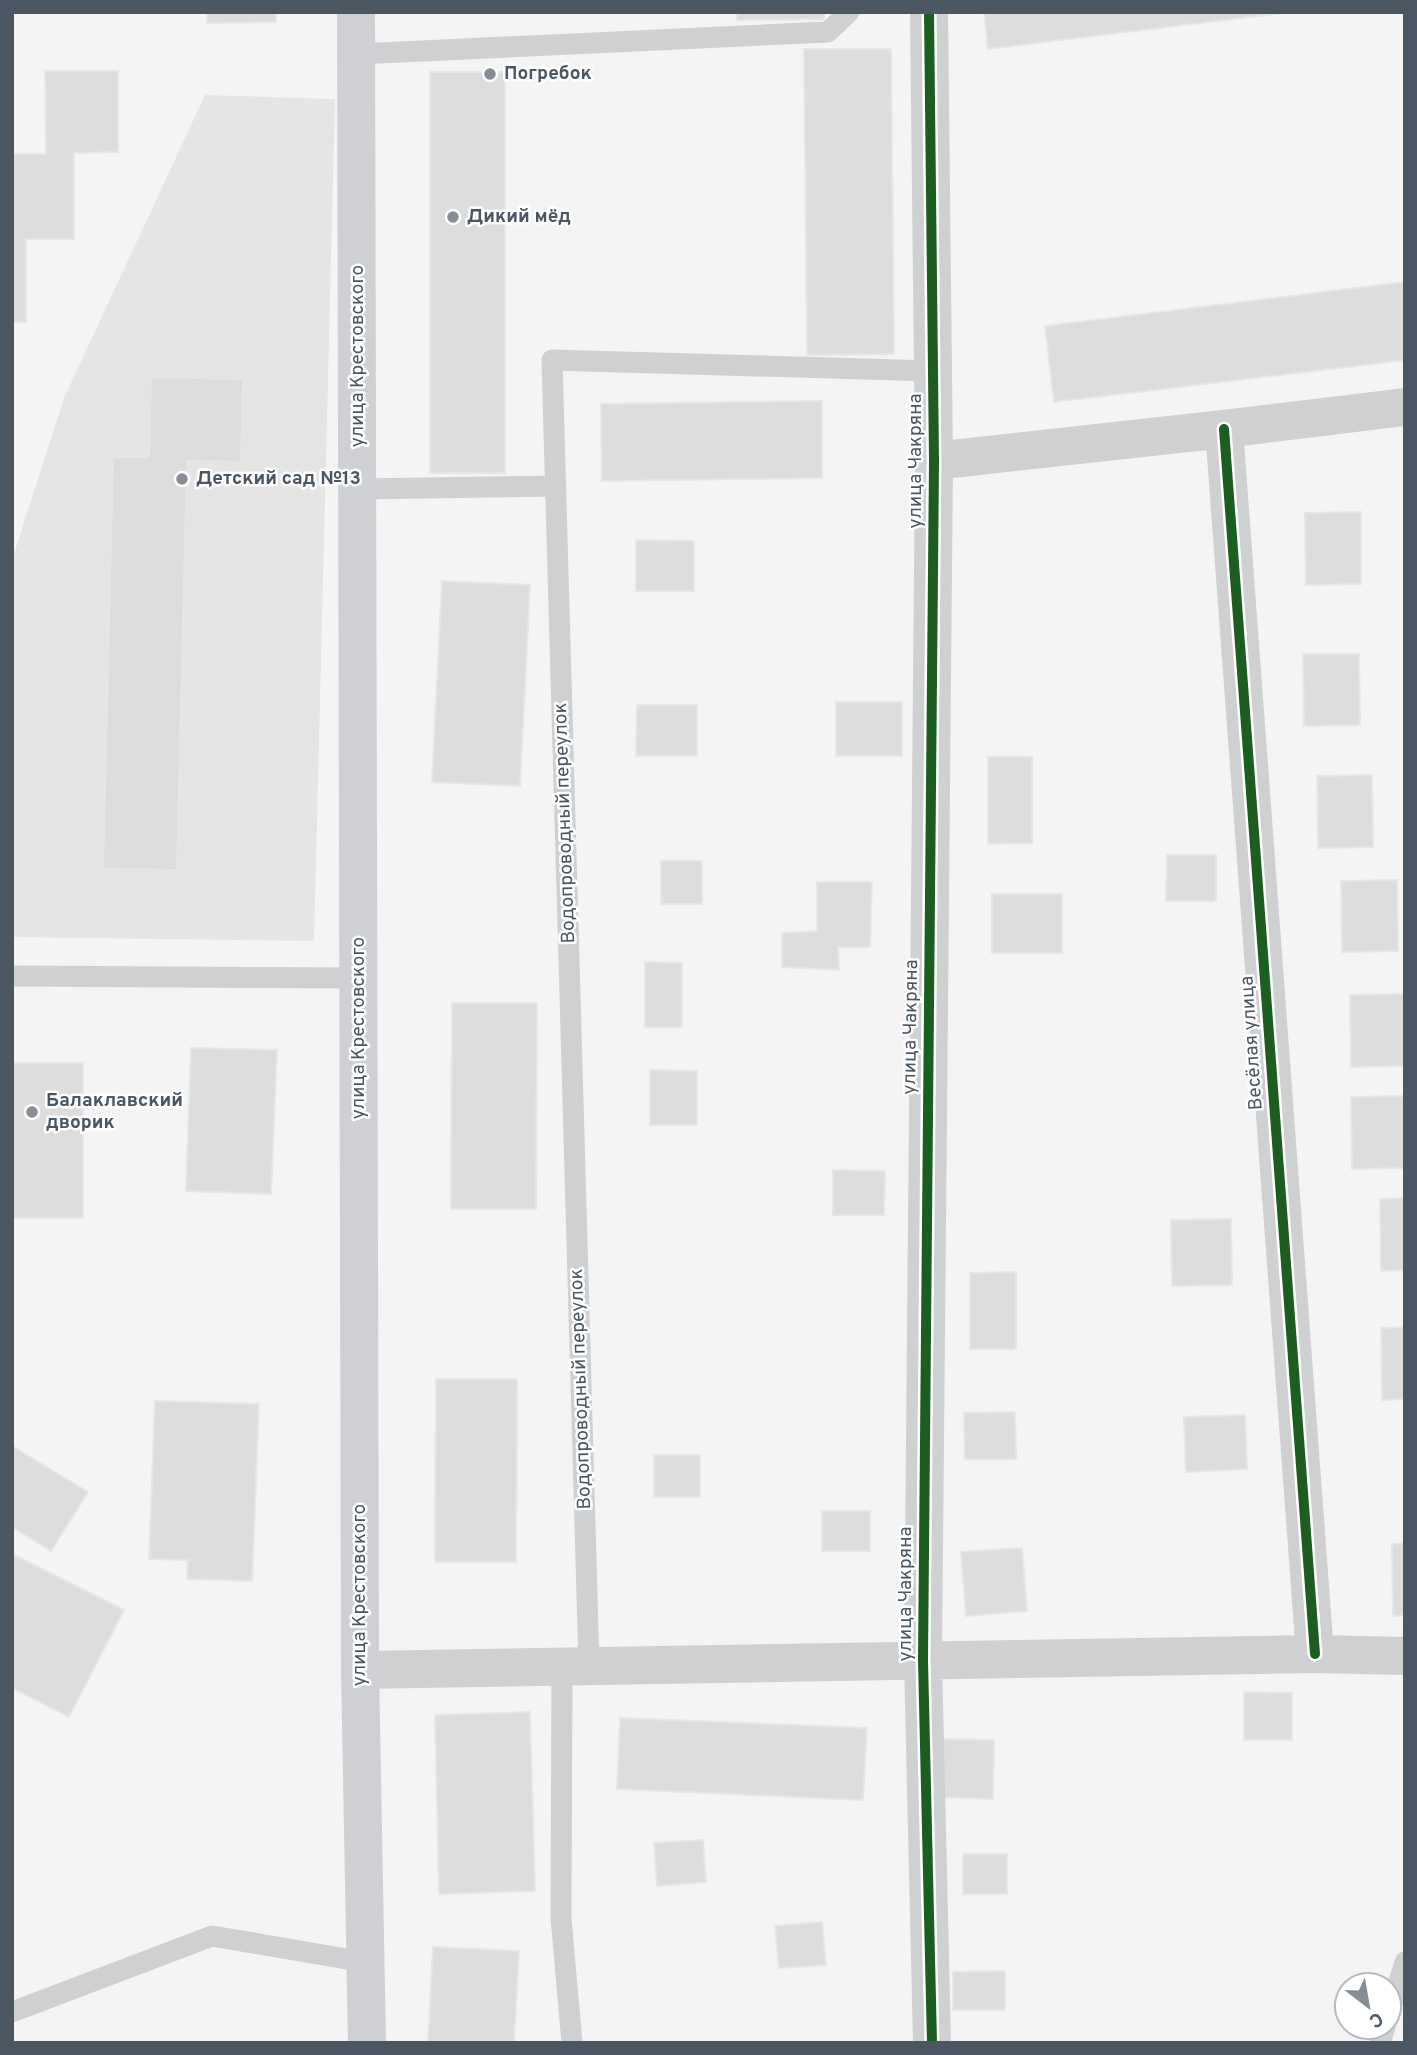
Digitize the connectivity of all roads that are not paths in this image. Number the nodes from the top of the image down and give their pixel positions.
1 (356, 12) edge
2 (849, 12) edge
3 (929, 12) edge
4 (358, 54) junction
5 (933, 371) junction
6 (1405, 407) edge
7 (1224, 429) junction
8 (934, 461) junction
9 (555, 486) junction
10 (358, 489) junction
11 (12, 976) edge
12 (359, 978) junction
13 (1315, 1654) junction
14 (1405, 1656) edge
15 (923, 1660) junction
16 (575, 1666) junction
17 (360, 1670) junction
18 (365, 1962) junction
19 (12, 2012) edge
20 (367, 2043) edge
21 (572, 2043) edge
22 (932, 2043) edge

1 - 4 main road, улица Крестовского
2 - 4 lane
3 - 5 street, улица Чакряна
4 - 10 main road, улица Крестовского
5 - 8 street, улица Чакряна
5 - 9 lane, Водопроводный переулок
6 - 7 street
7 - 8 street
7 - 13 street, Весёлая улица
8 - 15 street, улица Чакряна
9 - 10 lane
9 - 16 lane, Водопроводный переулок
10 - 12 main road, улица Крестовского
11 - 12 lane
12 - 17 main road, улица Крестовского
13 - 14 street
13 - 15 street
15 - 16 street
15 - 22 street, улица Чакряна
16 - 17 street
16 - 21 lane, Водопроводный переулок
17 - 18 main road, улица Крестовского
18 - 19 lane
18 - 20 main road, улица Крестовского

